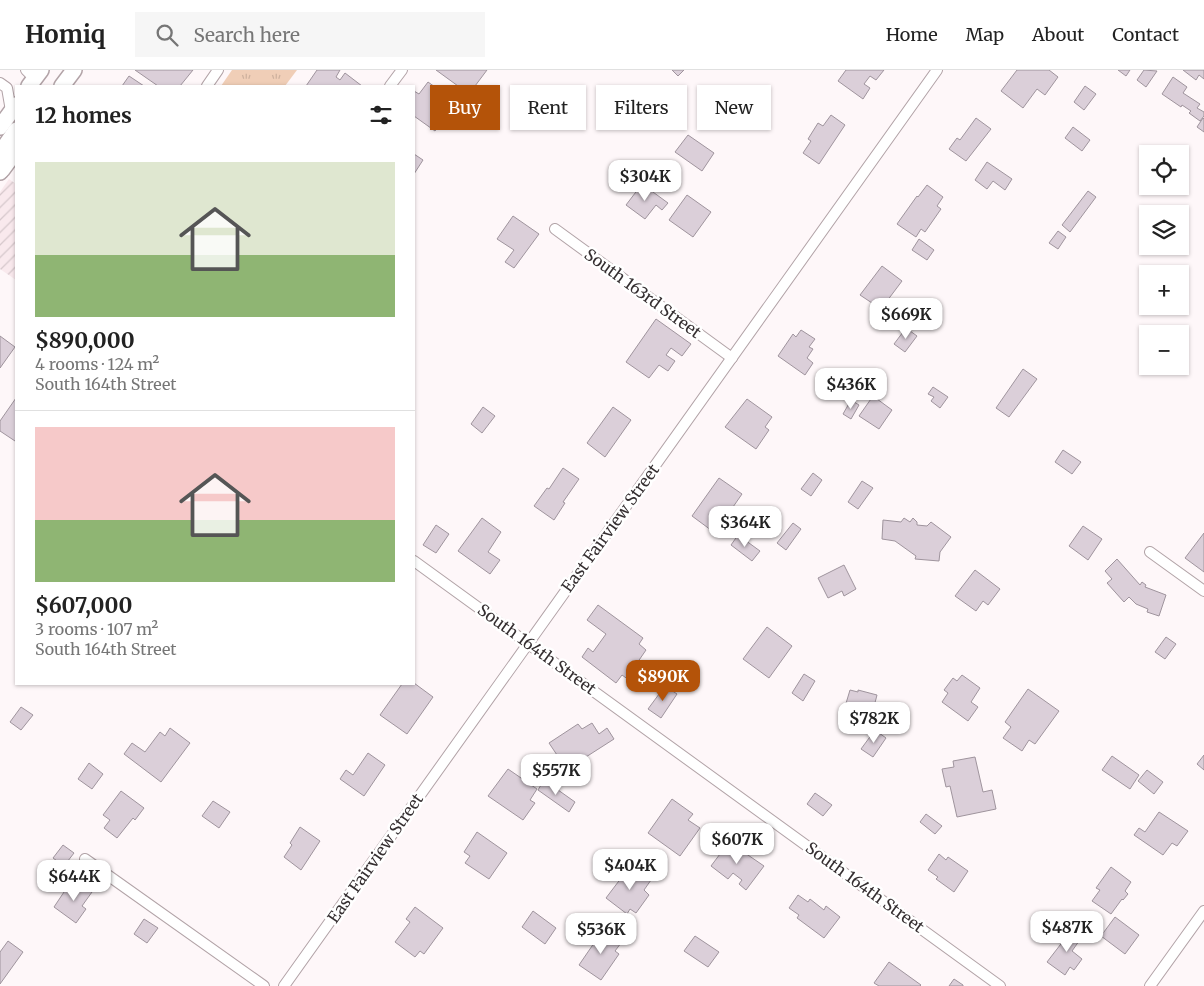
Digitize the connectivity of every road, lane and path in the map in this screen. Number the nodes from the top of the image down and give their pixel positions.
1 (74, 70) edge
2 (218, 70) edge
3 (402, 70) edge
4 (937, 70) edge
5 (0, 83) edge
6 (63, 85) edge
7 (208, 85) edge
8 (391, 85) edge
9 (14, 108) edge
10 (0, 127) edge
11 (15, 131) edge
12 (15, 152) edge
13 (0, 173) edge
14 (555, 229) dead end
15 (732, 358) junction
16 (1150, 552) dead end
17 (415, 562) edge
18 (1204, 591) edge
19 (528, 643) junction
20 (85, 859) dead end
21 (1204, 910) edge
22 (1154, 985) edge
23 (264, 986) edge
24 (284, 986) edge
25 (1000, 986) edge

1 - 6 main road
2 - 7 street
3 - 8 street
4 - 15 street, East Fairview Street
5 - 9 street
9 - 10 main road
11 - 13 main road
12 - 13 main road
14 - 15 street, South 163rd Street
15 - 19 street, East Fairview Street
16 - 18 street
17 - 19 street, South 164th Street
19 - 24 street, East Fairview Street
19 - 25 street, South 164th Street
20 - 23 street
21 - 22 street

